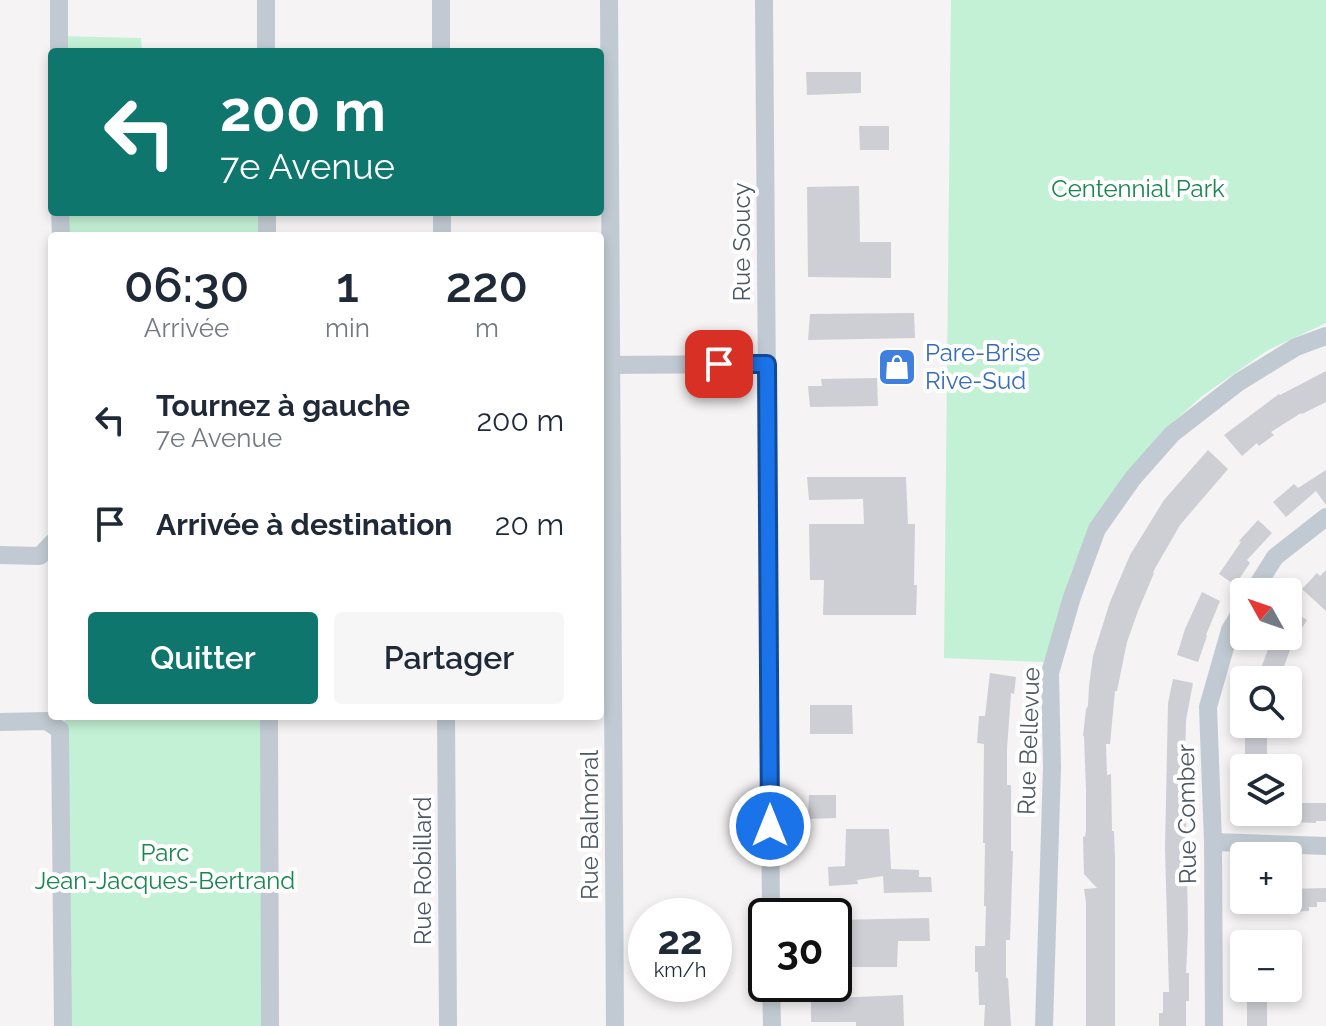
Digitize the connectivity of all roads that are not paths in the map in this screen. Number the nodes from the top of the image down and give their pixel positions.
1 (59, 0) edge
2 (266, 0) edge
3 (441, 0) edge
4 (609, 0) edge
5 (764, 0) edge
6 (59, 48) edge
7 (266, 48) edge
8 (441, 48) edge
9 (1326, 336) edge
10 (767, 364) junction
11 (606, 365) edge
12 (1326, 517) edge
13 (48, 547) edge
14 (0, 555) edge
15 (1262, 578) edge
16 (1230, 630) edge
17 (269, 720) edge
18 (446, 720) edge
19 (0, 722) edge
20 (1213, 842) junction
21 (1326, 846) edge
22 (771, 898) edge
23 (771, 1002) edge
24 (63, 1026) edge
25 (270, 1026) edge
26 (448, 1026) edge
27 (615, 1026) edge
28 (772, 1026) edge
29 (1044, 1026) edge
30 (1214, 1026) edge

1 - 6 street
2 - 7 street
3 - 8 street
4 - 11 street, Rue Balmoral
5 - 10 street, Rue Soucy
9 - 29 street, Rue Bellevue
10 - 11 street
10 - 22 street, Rue Soucy
11 - 27 street, Rue Balmoral
12 - 15 street
13 - 14 street
16 - 20 street, Rue Comber
17 - 25 street
18 - 26 street, Rue Robillard
19 - 24 street
20 - 21 street
20 - 30 street, Rue Comber
23 - 28 street

